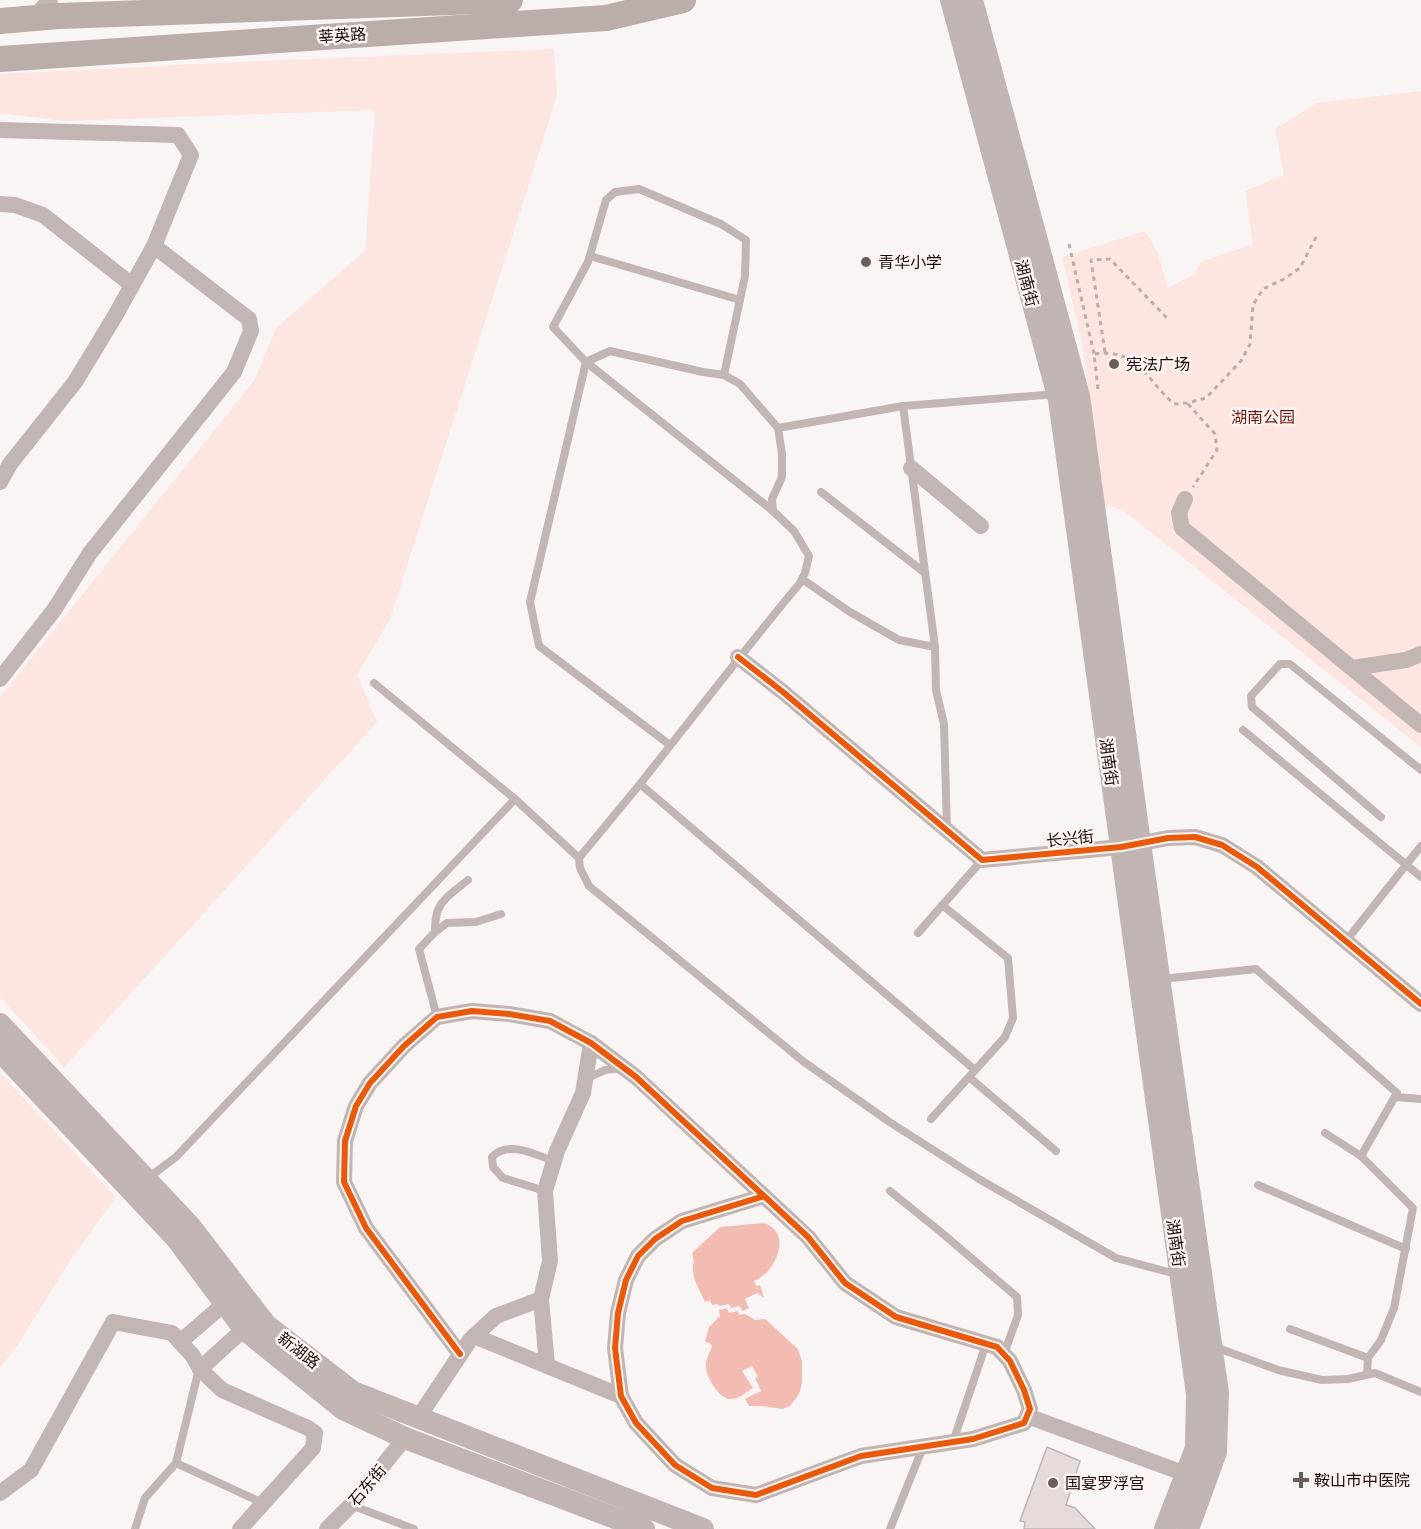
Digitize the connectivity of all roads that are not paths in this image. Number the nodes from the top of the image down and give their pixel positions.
1 (510, 0) edge
2 (683, 0) edge
3 (951, 0) edge
4 (972, 0) edge
5 (42, 9) edge
6 (0, 21) edge
7 (0, 58) edge
8 (0, 130) edge
9 (0, 204) edge
10 (154, 246) junction
11 (590, 256) junction
12 (132, 285) junction
13 (740, 300) junction
14 (586, 362) junction
15 (724, 375) junction
16 (1057, 394) junction
17 (903, 406) junction
18 (778, 428) junction
19 (911, 468) junction
20 (0, 482) edge
21 (821, 492) dead end
22 (1185, 499) road end
23 (773, 511) junction
24 (981, 526) dead end
25 (925, 573) junction
26 (802, 579) junction
27 (935, 647) junction
28 (1421, 654) edge
29 (738, 657) junction
30 (1352, 668) junction
31 (0, 679) edge
32 (374, 683) dead end
33 (1421, 725) edge
34 (1244, 730) dead end
35 (670, 746) junction
36 (1421, 770) edge
37 (640, 784) junction
38 (515, 799) junction
39 (1381, 817) dead end
40 (947, 831) junction
41 (1130, 845) junction
42 (1421, 846) edge
43 (579, 858) junction
44 (982, 860) junction
45 (1407, 866) junction
46 (1421, 877) edge
47 (468, 880) dead end
48 (942, 906) junction
49 (501, 914) dead end
50 (435, 932) junction
51 (918, 933) dead end
52 (1346, 941) junction
53 (1160, 980) junction
54 (1421, 1004) edge
55 (438, 1017) junction
56 (0, 1024) edge
57 (591, 1043) junction
58 (0, 1051) edge
59 (623, 1067) junction
60 (975, 1070) junction
61 (969, 1077) junction
62 (585, 1079) junction
63 (1395, 1097) junction
64 (1421, 1099) edge
65 (931, 1119) dead end
66 (1324, 1134) dead end
67 (1056, 1152) dead end
68 (1361, 1156) junction
69 (553, 1161) junction
70 (147, 1179) junction
71 (1258, 1185) dead end
72 (545, 1191) junction
73 (890, 1191) dead end
74 (764, 1196) junction
75 (1406, 1249) junction
76 (1181, 1276) junction
77 (541, 1299) junction
78 (225, 1304) junction
79 (244, 1329) junction
80 (1290, 1329) dead end
81 (474, 1336) junction
82 (180, 1342) junction
83 (986, 1344) junction
84 (1212, 1346) junction
85 (460, 1354) junction
86 (1004, 1355) junction
87 (1368, 1358) junction
88 (547, 1365) junction
89 (200, 1369) junction
90 (1367, 1374) junction
91 (1421, 1392) edge
92 (621, 1396) junction
93 (1027, 1416) junction
94 (418, 1418) junction
95 (405, 1438) junction
96 (953, 1442) junction
97 (923, 1447) junction
98 (176, 1463) junction
99 (1186, 1474) junction
100 (0, 1493) edge
101 (263, 1503) junction
102 (351, 1505) junction
103 (135, 1529) edge
104 (240, 1529) edge
105 (327, 1529) edge
106 (414, 1529) edge
107 (644, 1529) edge
108 (703, 1529) edge
109 (890, 1529) edge
110 (1165, 1529) edge
111 (1188, 1529) edge

1 - 5 main road, 莘英路
2 - 7 main road, 莘英路
3 - 16 main road, 湖南街
4 - 41 main road, 湖南街
5 - 6 main road, 莘英路
8 - 10 street
9 - 12 street
10 - 12 street
10 - 31 street
11 - 13 lane
11 - 13 lane
11 - 14 lane
12 - 20 street
13 - 15 lane
14 - 15 lane
14 - 23 lane
14 - 35 lane
15 - 18 lane
16 - 17 lane
16 - 41 main road, 湖南街
17 - 18 lane
17 - 19 lane
18 - 23 lane
19 - 24 street
19 - 25 lane
21 - 25 lane
22 - 30 street
23 - 26 lane
25 - 27 lane
26 - 27 lane
26 - 29 lane
27 - 40 lane
28 - 30 street
29 - 35 lane
29 - 40 street
30 - 33 street
32 - 38 lane
34 - 45 lane
35 - 37 lane
36 - 39 lane
37 - 43 lane
37 - 60 lane
38 - 43 lane
38 - 70 lane
40 - 44 street
41 - 44 street, 长兴街
41 - 52 street, 长兴街
41 - 53 main road, 湖南街
41 - 76 main road, 湖南街
42 - 45 lane
43 - 76 lane
44 - 48 lane
45 - 46 lane
45 - 52 lane
47 - 50 lane
48 - 51 lane
48 - 60 lane
49 - 50 lane
50 - 55 lane
52 - 54 street, 长兴街
53 - 63 lane
53 - 84 main road, 湖南街
55 - 57 street
55 - 85 street
56 - 70 main road, 新湖路
57 - 59 street
57 - 62 street
58 - 78 main road, 新湖路
59 - 62 lane
59 - 74 street
60 - 61 lane
61 - 65 lane
61 - 67 lane
62 - 69 street
63 - 64 lane
63 - 68 lane
66 - 68 lane
68 - 75 lane
69 - 72 street
69 - 72 lane
70 - 94 main road, 新湖路
71 - 75 lane
72 - 77 street
73 - 86 lane
74 - 83 street
74 - 92 street
75 - 87 lane
76 - 99 main road, 湖南街
77 - 81 street
77 - 88 street
78 - 79 main road, 新湖路
78 - 82 street
79 - 89 street
79 - 95 main road, 新湖路
80 - 87 lane
81 - 85 street
81 - 88 street
82 - 89 street
82 - 100 street
83 - 86 street
83 - 96 lane
84 - 90 lane
84 - 111 main road, 湖南街
85 - 94 street
86 - 93 street
87 - 90 lane
88 - 92 street
89 - 98 lane
89 - 101 street
90 - 91 lane
92 - 97 street
93 - 96 street
93 - 99 street
94 - 108 main road, 新湖路
95 - 102 street, 石东街
95 - 107 main road, 新湖路
96 - 97 street
97 - 109 lane
98 - 101 lane
98 - 103 lane
99 - 110 main road, 湖南街
101 - 104 street
102 - 105 street, 石东街
102 - 106 lane

